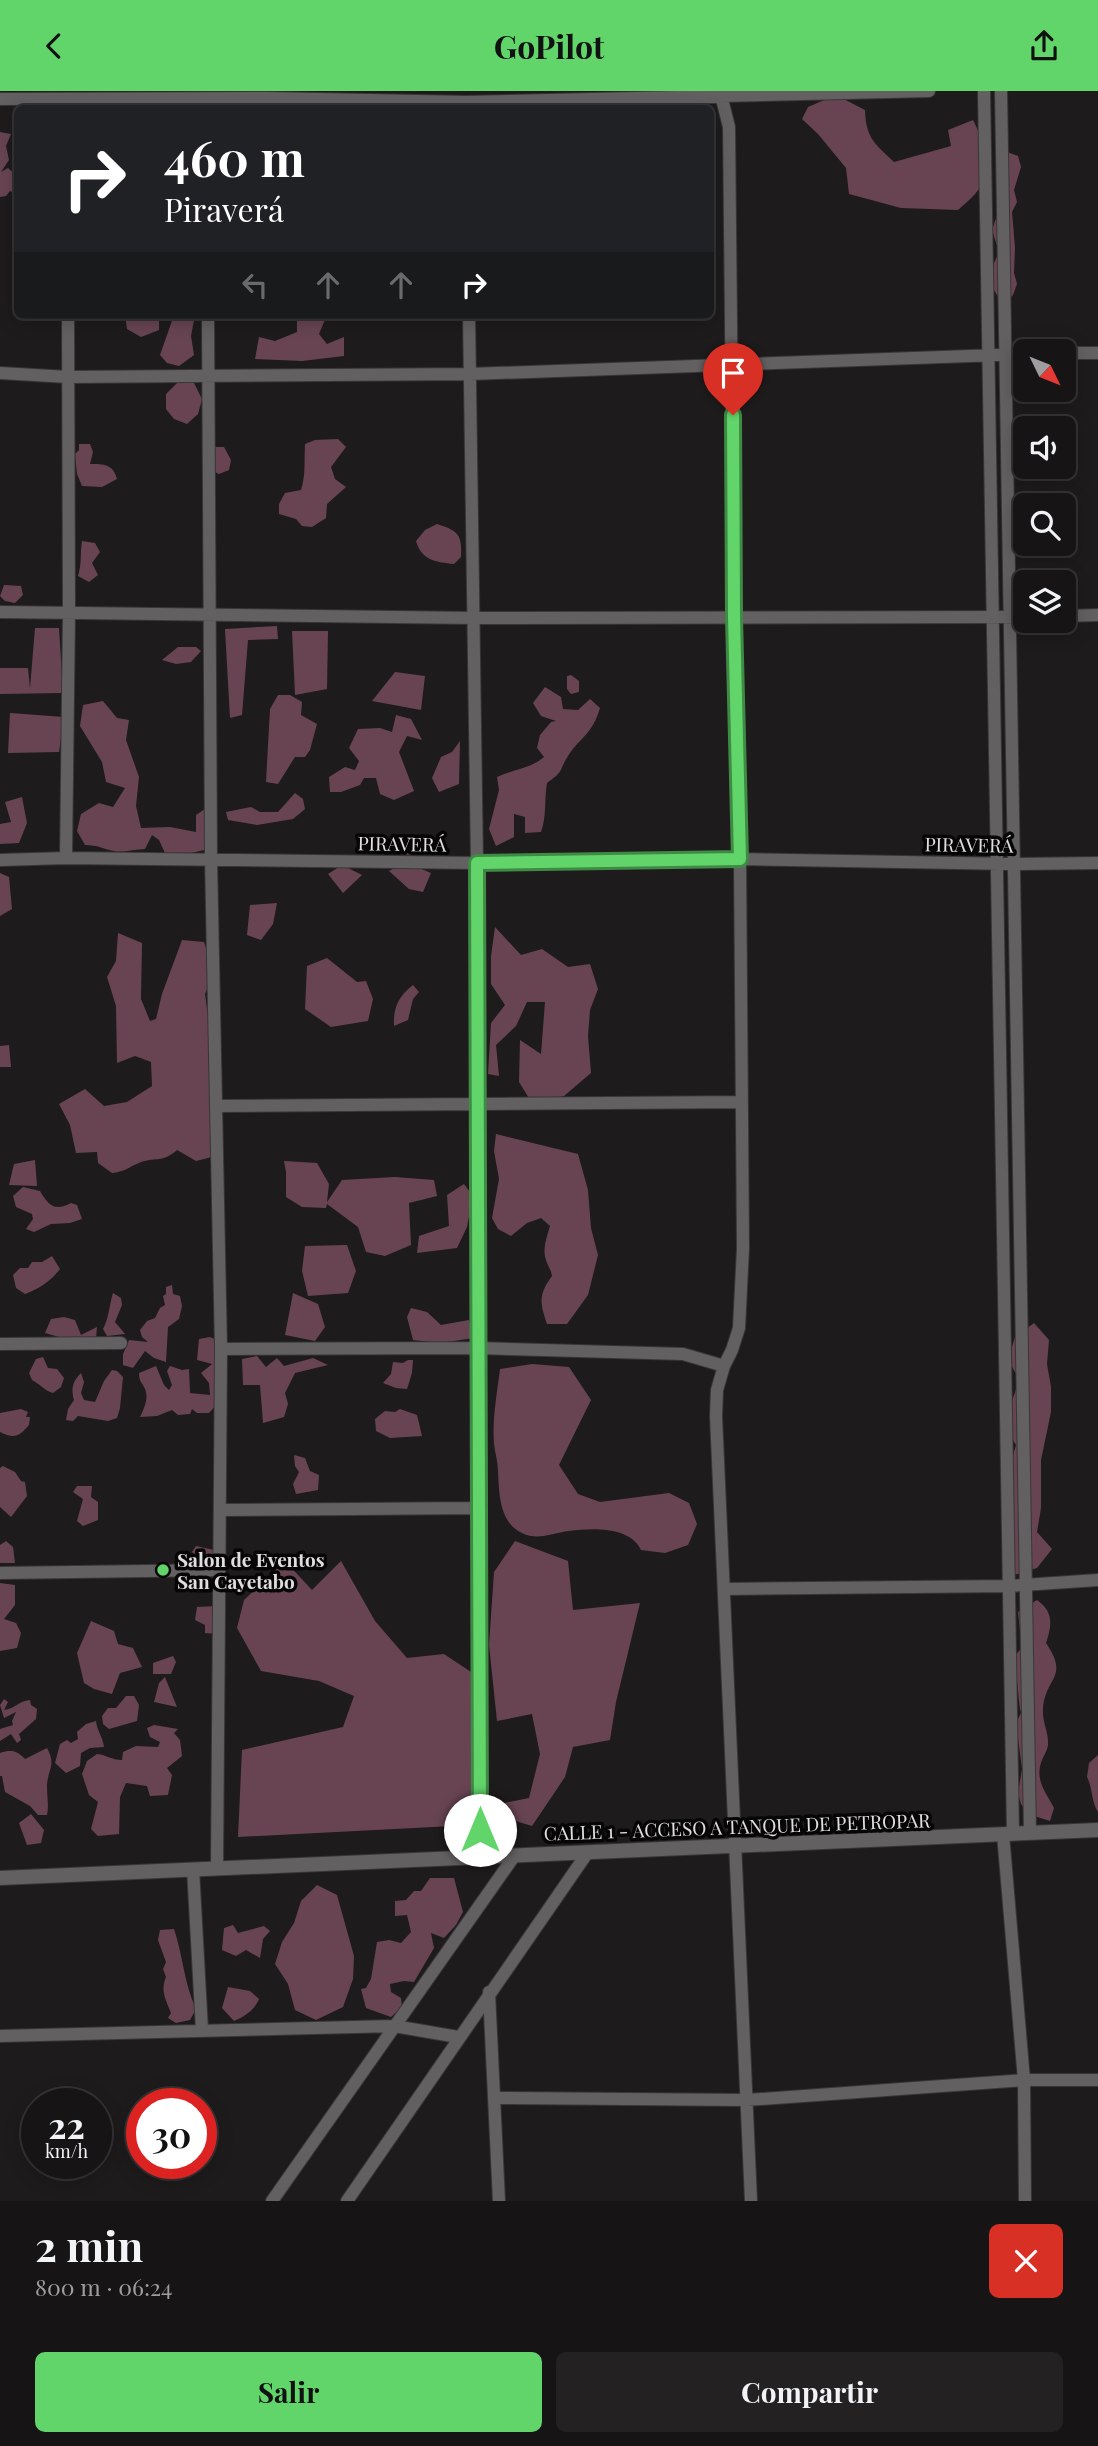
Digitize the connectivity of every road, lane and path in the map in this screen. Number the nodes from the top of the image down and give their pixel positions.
1 (929, 91) edge
2 (984, 91) edge
3 (1001, 91) edge
4 (741, 93) edge
5 (268, 94) edge
6 (720, 94) edge
7 (489, 96) edge
8 (0, 99) edge
9 (466, 100) edge
10 (66, 103) edge
11 (210, 103) edge
12 (729, 127) junction
13 (68, 319) edge
14 (208, 319) edge
15 (469, 319) edge
16 (1076, 353) edge
17 (1098, 353) edge
18 (1006, 354) junction
19 (1013, 354) edge
20 (988, 355) junction
21 (733, 365) junction
22 (0, 373) edge
23 (470, 374) junction
24 (208, 376) junction
25 (68, 377) junction
26 (0, 612) edge
27 (69, 613) junction
28 (209, 615) junction
29 (1098, 615) edge
30 (1076, 616) edge
31 (734, 617) junction
32 (993, 617) junction
33 (1010, 617) junction
34 (474, 618) junction
35 (66, 858) junction
36 (211, 859) junction
37 (740, 859) junction
38 (0, 860) edge
39 (477, 863) junction
40 (997, 863) junction
41 (1098, 863) edge
42 (1014, 864) junction
43 (740, 1102) junction
44 (478, 1104) junction
45 (217, 1106) junction
46 (1002, 1182) junction
47 (1019, 1183) junction
48 (0, 1343) edge
49 (121, 1343) dead end
50 (478, 1348) junction
51 (220, 1349) junction
52 (723, 1366) junction
53 (480, 1508) junction
54 (220, 1510) junction
55 (219, 1570) junction
56 (0, 1573) edge
57 (1098, 1580) edge
58 (1026, 1583) junction
59 (1009, 1586) junction
60 (724, 1589) junction
61 (1098, 1830) edge
62 (1030, 1833) junction
63 (1008, 1834) junction
64 (736, 1846) junction
65 (588, 1852) junction
66 (515, 1855) junction
67 (480, 1856) junction
68 (217, 1867) junction
69 (192, 1869) junction
70 (0, 1878) edge
71 (489, 1991) junction
72 (394, 2026) junction
73 (202, 2030) junction
74 (0, 2036) edge
75 (458, 2037) junction
76 (1024, 2080) junction
77 (1098, 2080) edge
78 (496, 2098) junction
79 (747, 2100) junction
80 (272, 2201) edge
81 (347, 2201) edge
82 (499, 2201) edge
83 (751, 2201) edge
84 (1025, 2201) edge

1 - 4 street
2 - 20 street
3 - 18 street
4 - 6 street
4 - 12 street
5 - 9 street
5 - 11 street
6 - 7 street
6 - 12 street
7 - 9 street
8 - 10 street
10 - 11 street
12 - 21 street
13 - 25 street
14 - 24 street
15 - 23 street
16 - 17 street
18 - 19 street
18 - 20 street
18 - 33 street
20 - 21 street
20 - 32 street
21 - 23 street
21 - 31 street
22 - 25 street
23 - 24 street
23 - 34 street
24 - 25 street
24 - 28 street
25 - 27 street
26 - 27 street
27 - 28 street
27 - 35 street
28 - 34 street
28 - 36 street
29 - 30 street
31 - 32 street
31 - 34 street
31 - 37 street
32 - 33 street
32 - 40 street
33 - 42 street
34 - 39 street
35 - 36 street, PIRAVERÁ
35 - 38 street, PIRAVERÁ
36 - 39 street, PIRAVERÁ
36 - 45 street
37 - 39 street, PIRAVERÁ
37 - 40 street, PIRAVERÁ
37 - 43 street
39 - 44 street
40 - 42 street, PIRAVERÁ
40 - 46 street
41 - 42 street, PIRAVERÁ
42 - 47 street
43 - 44 street
43 - 52 street
44 - 45 street
44 - 50 street
45 - 51 street
46 - 47 street
46 - 59 street
47 - 58 street
48 - 49 street
50 - 51 street
50 - 52 street
50 - 53 street
51 - 54 street
52 - 60 street
53 - 54 street
53 - 67 street
54 - 55 street
55 - 56 street
55 - 68 street
57 - 58 street
58 - 59 street
58 - 62 street
59 - 60 street
59 - 63 street
60 - 64 street
61 - 62 street, CALLE 1 - ACCESO A TANQUE DE PETROPAR
62 - 63 street, CALLE 1 - ACCESO A TANQUE DE PETROPAR
63 - 64 street, CALLE 1 - ACCESO A TANQUE DE PETROPAR
63 - 76 street
64 - 65 street, CALLE 1 - ACCESO A TANQUE DE PETROPAR
64 - 79 street
65 - 66 street, CALLE 1 - ACCESO A TANQUE DE PETROPAR
65 - 71 street
66 - 67 street, CALLE 1 - ACCESO A TANQUE DE PETROPAR
66 - 72 street
67 - 68 street, CALLE 1 - ACCESO A TANQUE DE PETROPAR
68 - 69 street, CALLE 1 - ACCESO A TANQUE DE PETROPAR
69 - 70 street, CALLE 1 - ACCESO A TANQUE DE PETROPAR
69 - 73 street
71 - 75 street
71 - 78 street
72 - 73 street
72 - 75 street
72 - 80 street
73 - 74 street
75 - 81 street
76 - 77 street
76 - 79 street
76 - 84 street
78 - 79 street
78 - 82 street
79 - 83 street

